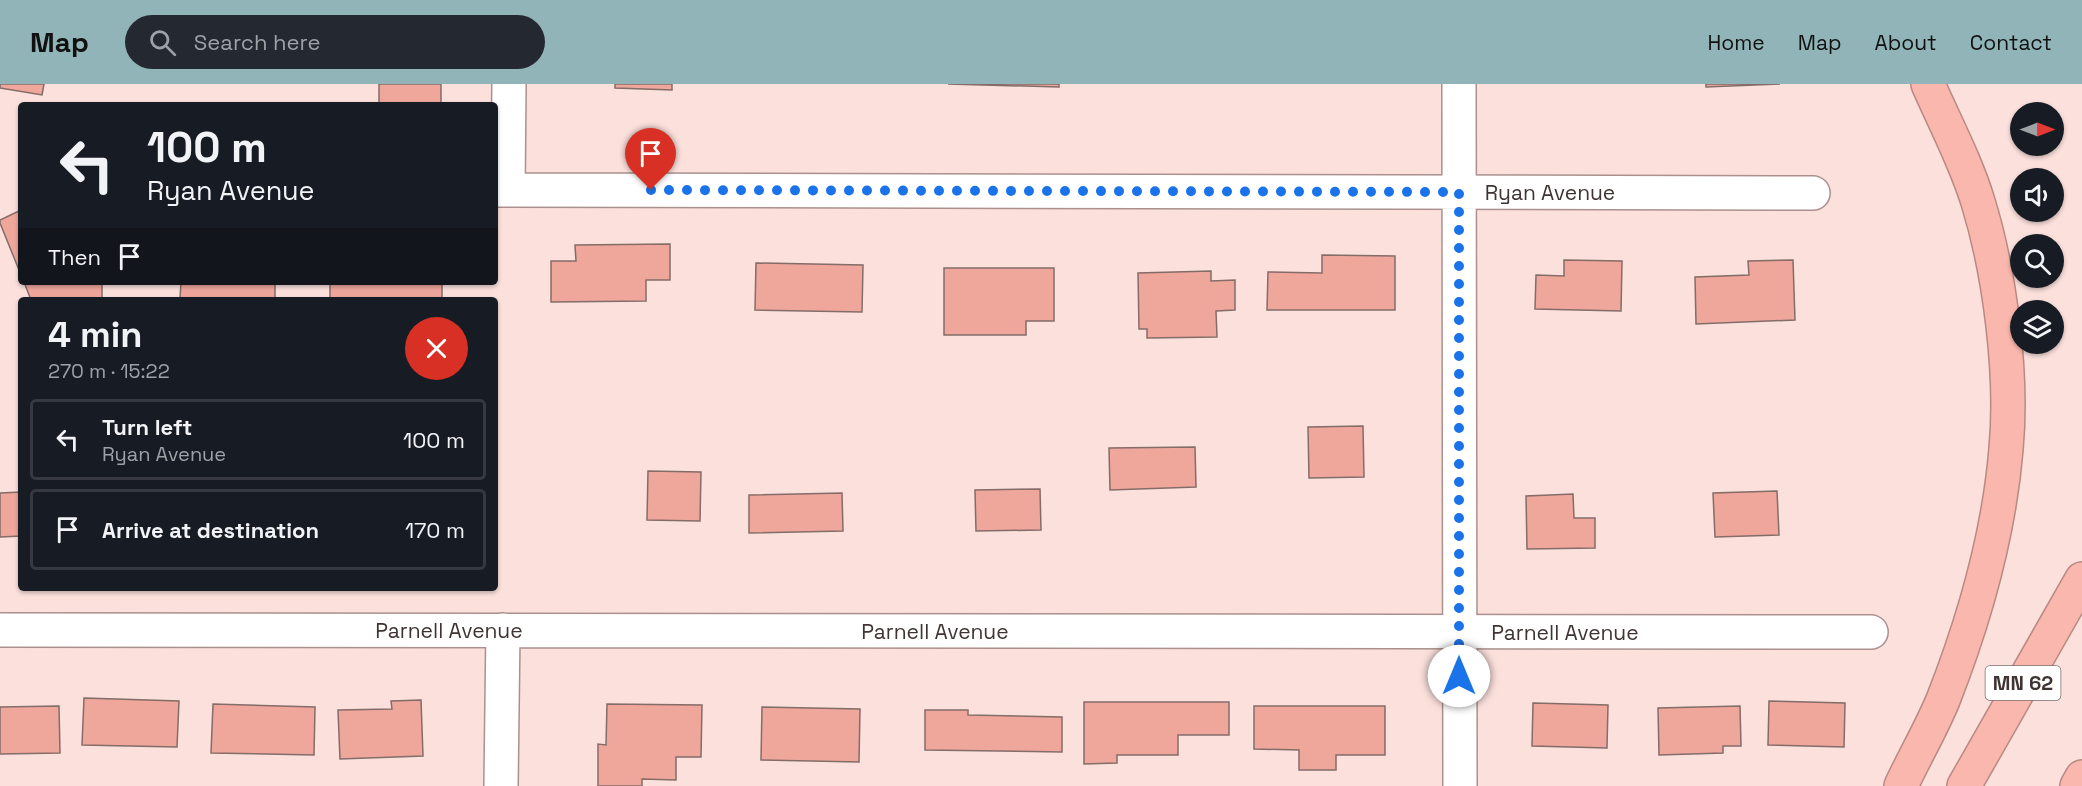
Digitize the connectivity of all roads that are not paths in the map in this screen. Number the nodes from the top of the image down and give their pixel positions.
1 (509, 84) edge
2 (1459, 84) edge
3 (1928, 84) edge
4 (502, 190) edge
5 (1459, 192) junction
6 (1813, 194) dead end
7 (2082, 579) edge
8 (0, 630) edge
9 (503, 630) junction
10 (1458, 632) junction
11 (1871, 632) dead end
12 (2082, 777) edge
13 (501, 786) edge
14 (1460, 786) edge
15 (1900, 786) edge
16 (1964, 786) edge
17 (2077, 786) edge

1 - 4 street
2 - 5 street
3 - 15 highway
4 - 5 street, Ryan Avenue
5 - 6 street, Ryan Avenue
5 - 10 street
7 - 16 highway, MN 62
8 - 9 street, Parnell Avenue
9 - 10 street, Parnell Avenue
9 - 13 street
10 - 11 street, Parnell Avenue
10 - 14 street
12 - 17 highway

